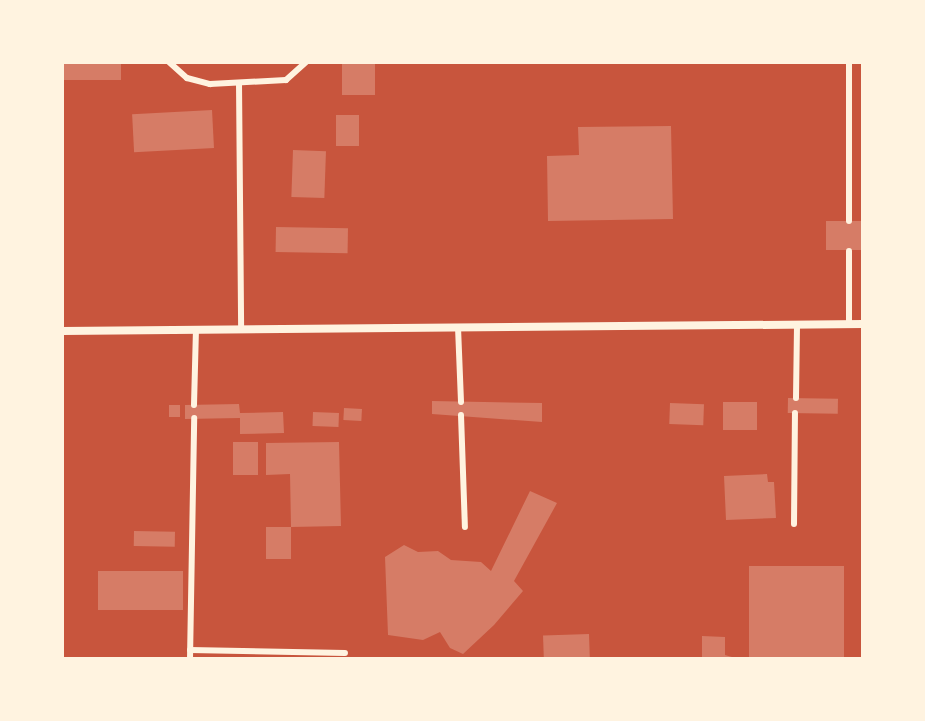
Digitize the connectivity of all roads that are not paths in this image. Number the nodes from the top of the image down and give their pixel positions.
1 (169, 62) edge
2 (306, 62) edge
3 (849, 62) edge
4 (239, 83) junction
5 (849, 221) dead end
6 (849, 251) dead end
7 (797, 324) junction
8 (849, 324) junction
9 (863, 324) edge
10 (458, 327) junction
11 (241, 329) junction
12 (196, 330) junction
13 (62, 331) edge
14 (796, 398) dead end
15 (461, 402) dead end
16 (194, 405) dead end
17 (795, 413) dead end
18 (461, 415) dead end
19 (194, 418) dead end
20 (794, 524) dead end
21 (465, 527) dead end
22 (190, 650) junction
23 (345, 653) dead end
24 (190, 659) edge

1 - 4 lane
2 - 4 lane
3 - 5 lane
4 - 11 lane
6 - 8 lane
7 - 8 street
7 - 10 street
7 - 14 lane
8 - 9 street
10 - 11 street
10 - 15 lane
11 - 12 street
12 - 13 street
12 - 16 lane
17 - 20 lane
18 - 21 lane
19 - 22 lane
22 - 23 lane
22 - 24 lane

